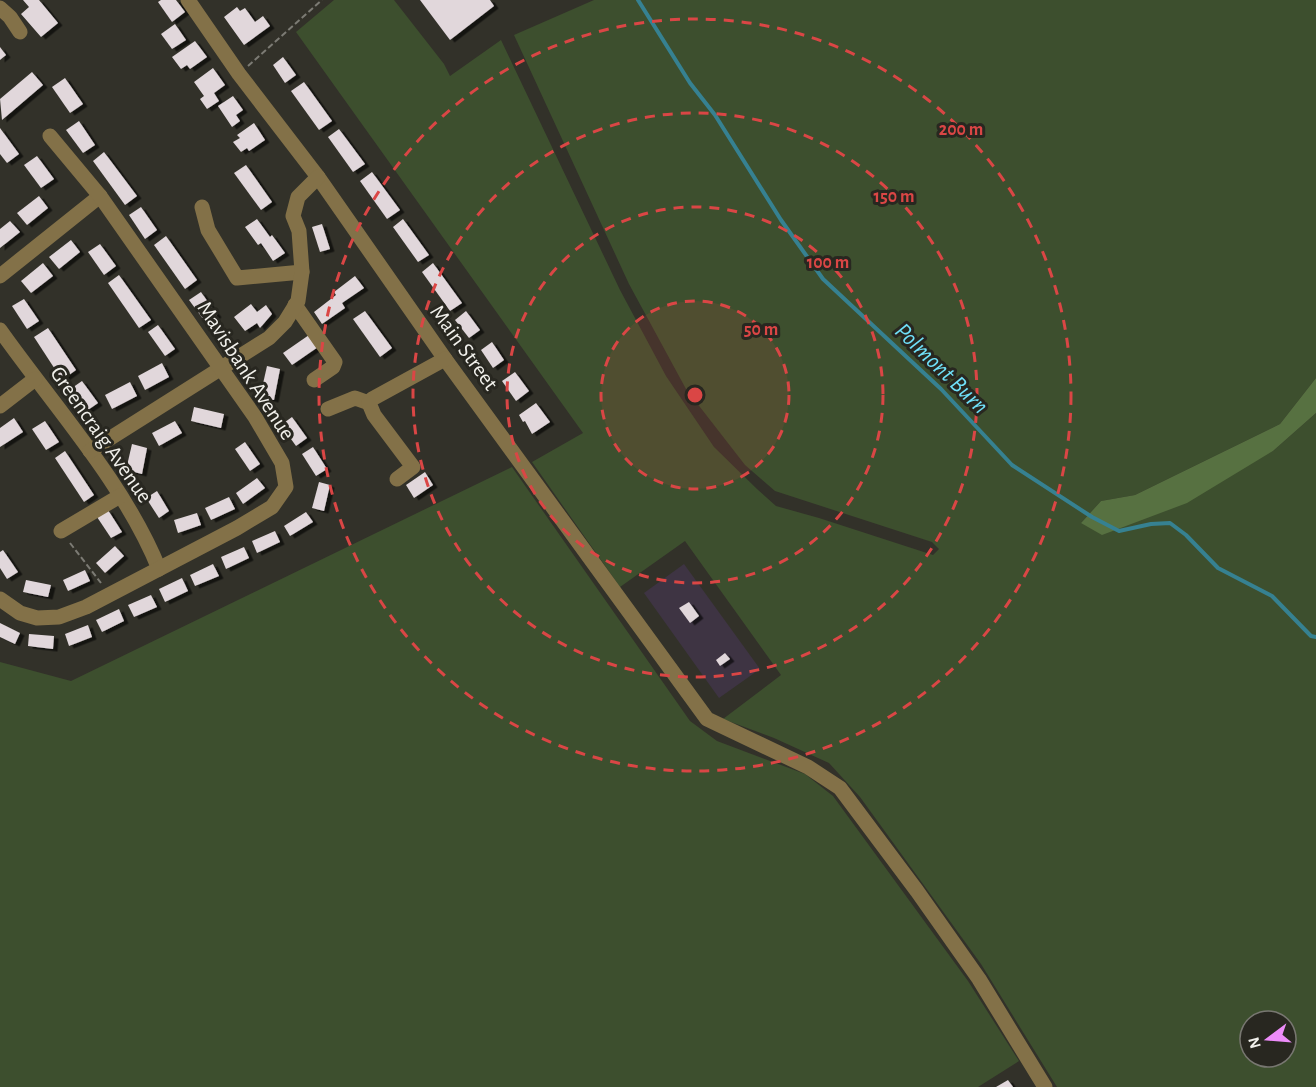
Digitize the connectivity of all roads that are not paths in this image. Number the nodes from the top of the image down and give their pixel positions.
1 (188, 0) edge
2 (0, 8) edge
3 (21, 32) dead end
4 (50, 136) dead end
5 (318, 177) junction
6 (100, 196) junction
7 (202, 207) dead end
8 (302, 272) junction
9 (0, 276) edge
10 (296, 305) junction
11 (0, 330) edge
12 (445, 359) junction
13 (221, 368) junction
14 (35, 379) junction
15 (314, 380) dead end
16 (369, 403) junction
17 (0, 406) edge
18 (328, 409) dead end
19 (90, 451) junction
20 (396, 479) dead end
21 (120, 496) junction
22 (61, 531) road end
23 (159, 569) junction
24 (0, 600) edge
25 (1045, 1087) edge

1 - 5 street, Main Street
2 - 3 street
4 - 6 street, Mavisbank Avenue
5 - 8 street
5 - 12 street, Main Street
6 - 9 street
6 - 13 street, Mavisbank Avenue
7 - 8 street
8 - 10 street
10 - 13 street
10 - 15 street
11 - 14 street, Greencraig Avenue
12 - 16 street
12 - 25 street, Main Street
13 - 19 street
13 - 23 street, Mavisbank Avenue
14 - 17 street
14 - 19 street, Greencraig Avenue
16 - 18 street
16 - 20 street
19 - 21 street, Greencraig Avenue
21 - 22 street
21 - 23 street, Greencraig Avenue
23 - 24 street, Mavisbank Avenue

